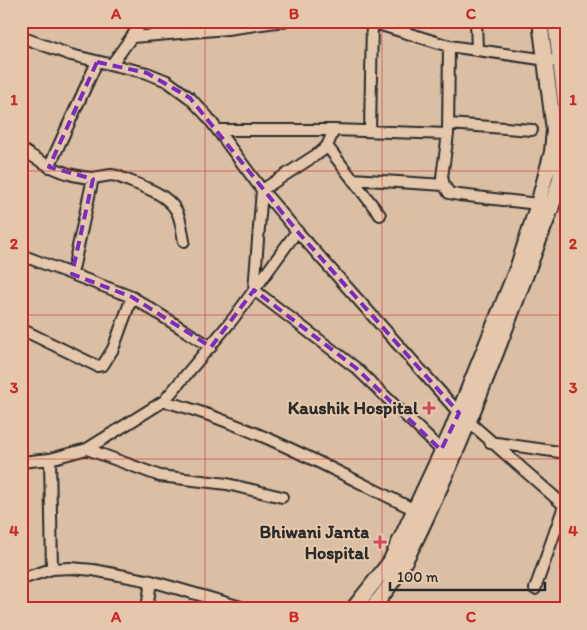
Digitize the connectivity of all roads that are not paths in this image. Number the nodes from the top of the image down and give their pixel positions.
1 (143, 21) edge
2 (284, 21) edge
3 (476, 21) edge
4 (540, 21) edge
5 (374, 22) edge
6 (559, 30) edge
7 (21, 37) edge
8 (133, 37) junction
9 (449, 46) junction
10 (477, 50) junction
11 (546, 60) junction
12 (97, 62) junction
13 (112, 64) junction
14 (563, 71) edge
15 (566, 108) edge
16 (566, 123) edge
17 (448, 129) junction
18 (218, 130) junction
19 (334, 130) junction
20 (532, 130) dead end
21 (370, 131) junction
22 (327, 146) junction
23 (21, 149) edge
24 (565, 152) edge
25 (49, 167) junction
26 (93, 178) junction
27 (352, 179) junction
28 (444, 185) junction
29 (262, 190) junction
30 (538, 204) junction
31 (380, 215) dead end
32 (297, 231) junction
33 (184, 241) dead end
34 (21, 255) edge
35 (72, 274) junction
36 (254, 290) junction
37 (132, 297) junction
38 (21, 329) edge
39 (211, 348) junction
40 (164, 401) junction
41 (464, 417) junction
42 (489, 442) junction
43 (87, 449) junction
44 (441, 450) junction
45 (566, 453) edge
46 (50, 459) junction
47 (21, 462) edge
48 (282, 497) dead end
49 (565, 507) edge
50 (415, 510) junction
51 (52, 569) junction
52 (21, 578) edge
53 (151, 581) junction
54 (535, 589) dead end
55 (147, 609) edge
56 (248, 609) edge
57 (353, 609) edge
58 (371, 609) edge

1 - 8 street
2 - 8 street
3 - 10 street
4 - 11 main road
5 - 9 street
5 - 21 street
6 - 14 main road
7 - 12 street
8 - 13 street
9 - 10 street
9 - 17 street
10 - 11 street
11 - 14 street
11 - 30 main road
12 - 13 street
12 - 25 street
13 - 18 street
14 - 15 main road
16 - 24 main road
17 - 20 street
17 - 21 street
17 - 28 street
18 - 19 street
18 - 29 street
19 - 21 street
19 - 22 street
22 - 27 street
22 - 29 street
23 - 25 street
24 - 41 main road
25 - 26 street
26 - 33 street
26 - 35 street
27 - 28 street
27 - 31 street
28 - 30 street
29 - 32 street
29 - 36 street
30 - 41 main road
32 - 36 street
32 - 41 street
34 - 35 street
35 - 37 street
36 - 39 street
36 - 44 street
37 - 38 street
37 - 39 street
39 - 40 street
40 - 43 street
40 - 50 street
41 - 42 street
41 - 44 main road
41 - 58 main road
42 - 45 street
42 - 49 street
43 - 46 street
43 - 48 street
44 - 50 main road
46 - 47 street
46 - 51 street
49 - 54 street
50 - 57 main road
51 - 52 street
51 - 53 street
53 - 55 street
53 - 56 street

